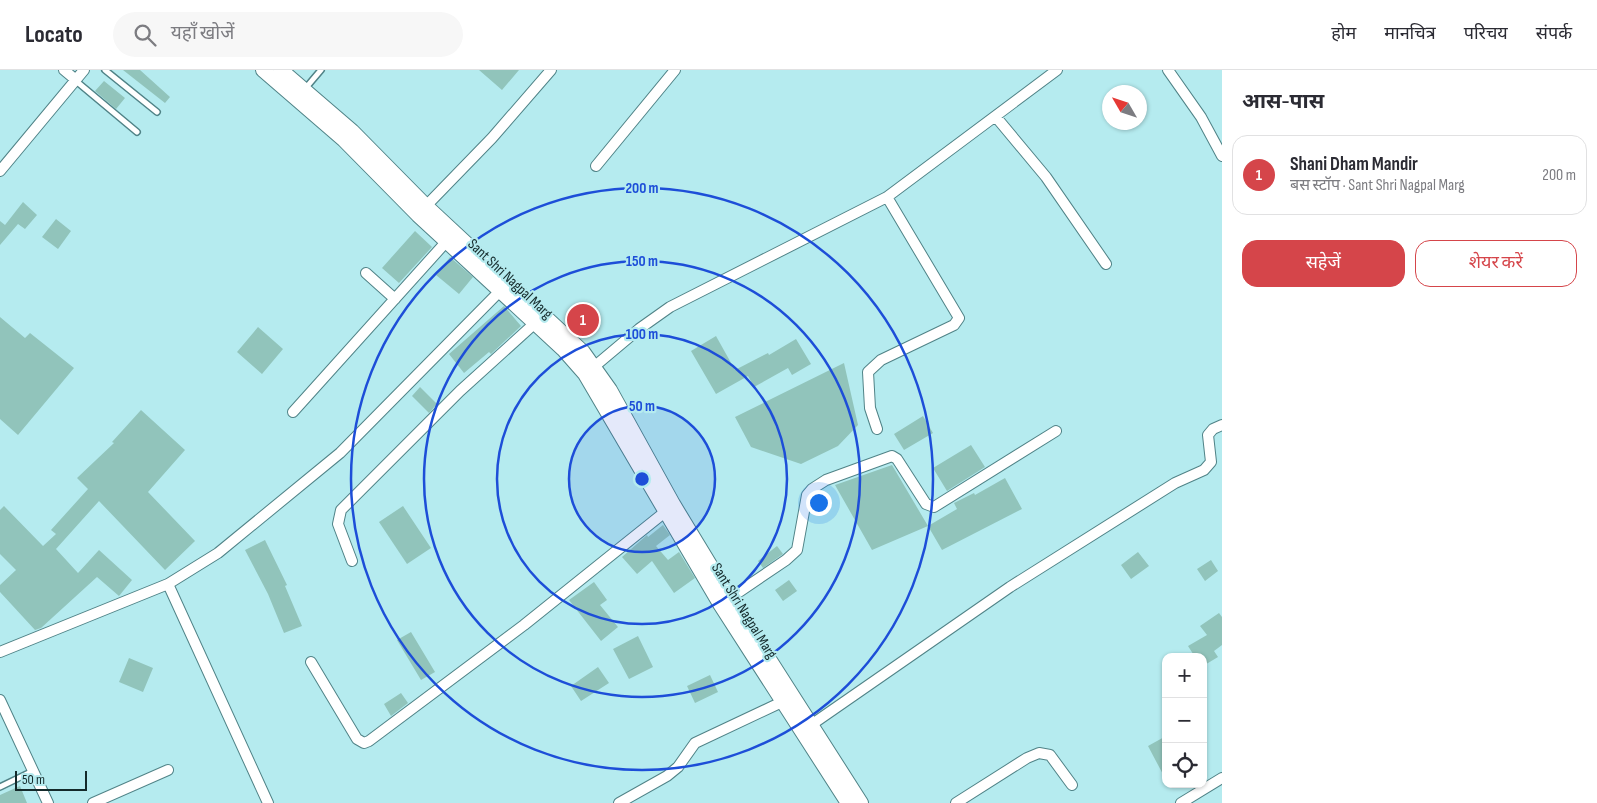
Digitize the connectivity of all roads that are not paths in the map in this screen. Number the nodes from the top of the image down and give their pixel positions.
1 (64, 70) edge
2 (84, 70) edge
3 (105, 70) edge
4 (264, 70) edge
5 (281, 70) edge
6 (321, 70) edge
7 (551, 70) edge
8 (675, 70) edge
9 (1057, 70) edge
10 (1168, 70) edge
11 (76, 80) junction
12 (304, 90) junction
13 (157, 112) dead end
14 (996, 117) junction
15 (137, 132) dead end
16 (1222, 156) edge
17 (596, 166) dead end
18 (0, 171) edge
19 (887, 197) junction
20 (426, 206) junction
21 (446, 242) junction
22 (1106, 264) dead end
23 (366, 273) dead end
24 (500, 292) junction
25 (395, 299) junction
26 (534, 324) junction
27 (590, 370) junction
28 (293, 412) dead end
29 (1222, 425) edge
30 (877, 429) dead end
31 (1056, 430) dead end
32 (664, 512) junction
33 (352, 561) dead end
34 (168, 584) junction
35 (730, 598) junction
36 (0, 652) edge
37 (311, 662) dead end
38 (0, 700) edge
39 (782, 702) junction
40 (811, 726) junction
41 (33, 770) junction
42 (168, 770) dead end
43 (1222, 778) edge
44 (1072, 785) dead end
45 (0, 787) edge
46 (48, 803) edge
47 (93, 803) edge
48 (268, 803) edge
49 (620, 803) edge
50 (848, 803) edge
51 (861, 803) edge
52 (956, 803) edge
53 (1181, 803) edge

1 - 11 street
2 - 11 street
3 - 13 lane
4 - 21 main road, Sant Shri Nagpal Marg
5 - 12 main road, Sant Shri Nagpal Marg
6 - 12 lane
7 - 20 street
8 - 17 street
9 - 14 street
10 - 16 street
11 - 15 lane
11 - 18 street
12 - 20 main road, Sant Shri Nagpal Marg
14 - 19 street
14 - 22 street
19 - 27 street
19 - 30 street
20 - 27 main road, Sant Shri Nagpal Marg
21 - 24 main road, Sant Shri Nagpal Marg
21 - 25 street
23 - 25 street
24 - 26 main road, Sant Shri Nagpal Marg
24 - 34 street
25 - 28 street
26 - 27 main road, Sant Shri Nagpal Marg
26 - 33 street
27 - 32 main road, Sant Shri Nagpal Marg
27 - 35 main road, Sant Shri Nagpal Marg
29 - 40 street
31 - 35 street
32 - 37 street
32 - 39 main road, Sant Shri Nagpal Marg
34 - 36 street
34 - 48 street
35 - 40 main road, Sant Shri Nagpal Marg
38 - 41 street
39 - 49 street
39 - 50 main road, Sant Shri Nagpal Marg
40 - 51 main road, Sant Shri Nagpal Marg
41 - 45 lane
41 - 46 street
42 - 47 street
43 - 53 street
44 - 52 street

